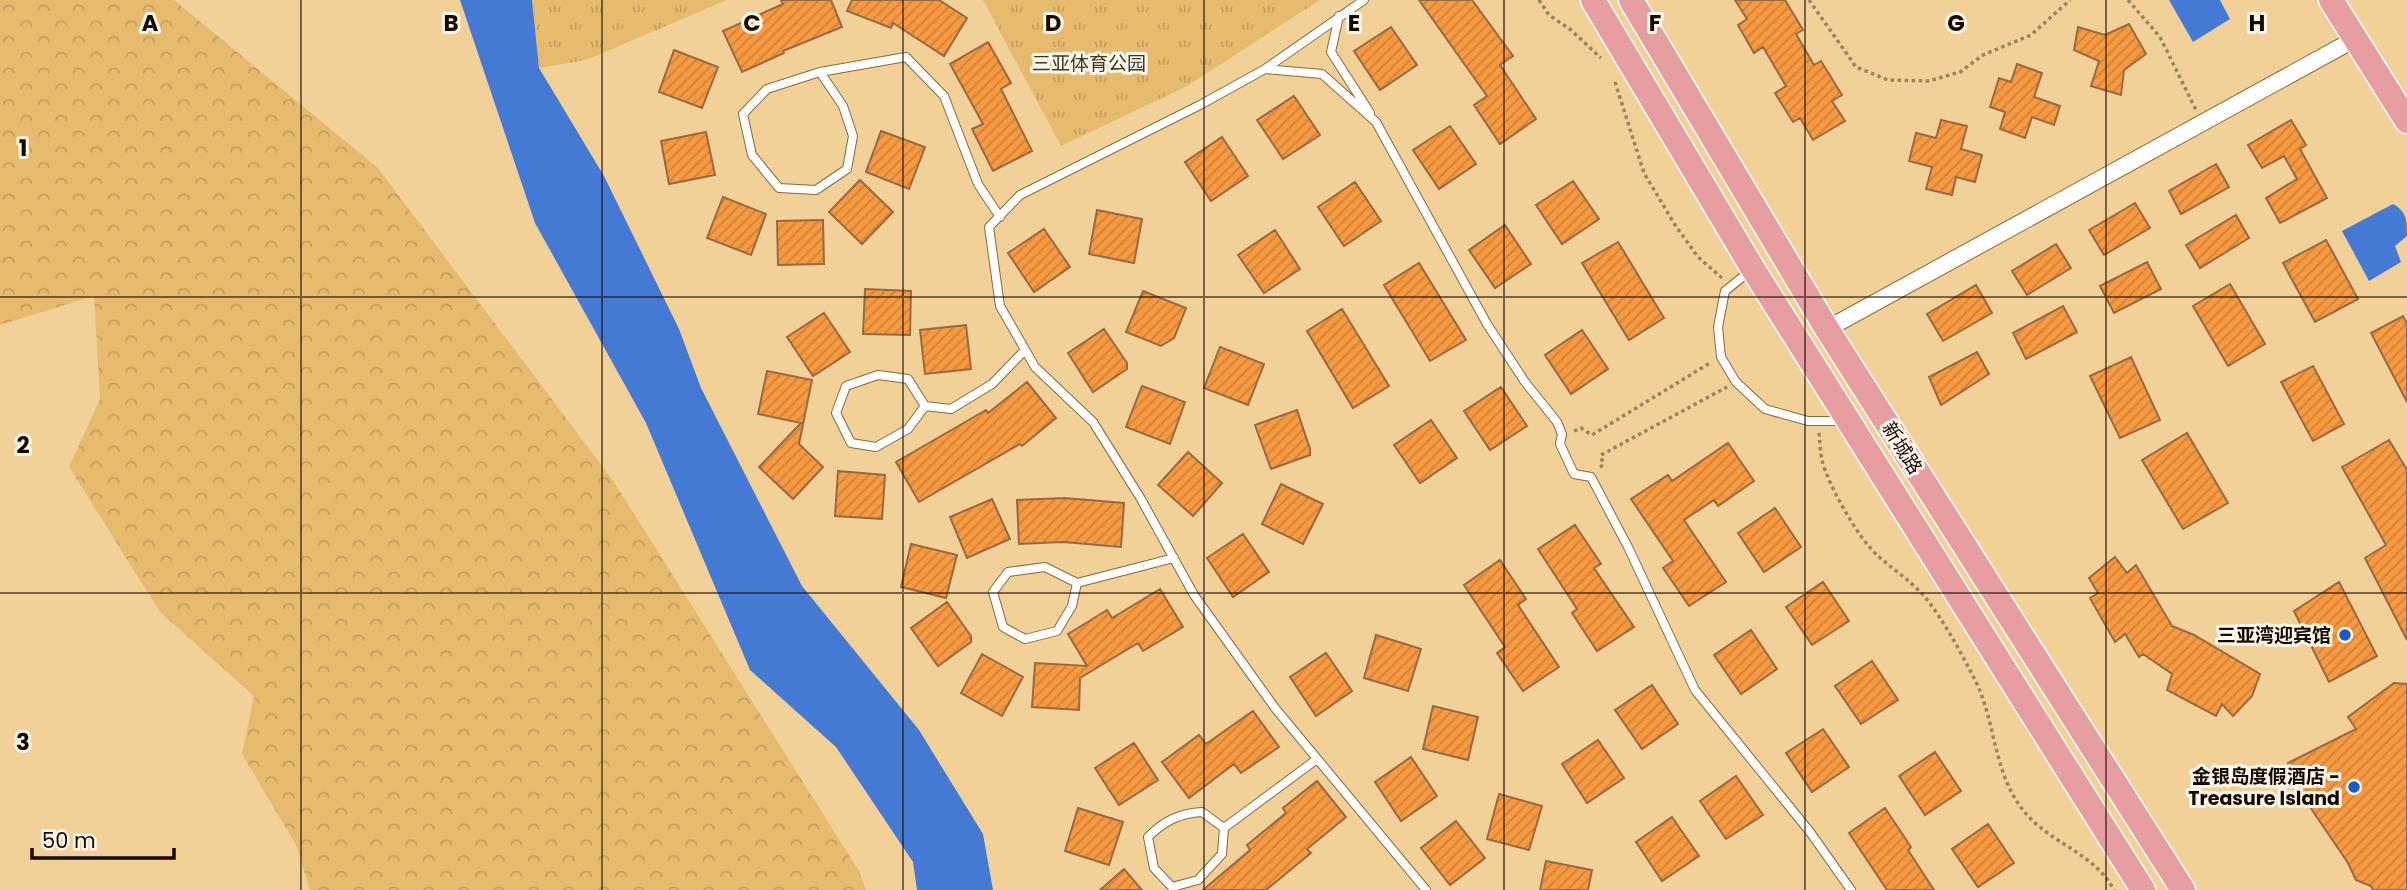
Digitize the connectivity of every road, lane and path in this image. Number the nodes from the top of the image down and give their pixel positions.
1 (1364, 0) edge
2 (1539, 0) edge
3 (1593, 0) edge
4 (1631, 0) edge
5 (1809, 0) edge
6 (2070, 0) edge
7 (2128, 0) edge
8 (2331, 0) edge
9 (1340, 16) junction
10 (2355, 39) junction
11 (1609, 66) dead end
12 (1265, 69) junction
13 (820, 72) junction
14 (1613, 76) dead end
15 (2407, 121) edge
16 (1376, 122) junction
17 (2203, 124) junction
18 (1000, 217) junction
19 (1752, 269) junction
20 (1731, 286) junction
21 (1827, 329) junction
22 (1025, 350) junction
23 (1721, 357) junction
24 (1736, 382) junction
25 (925, 406) junction
26 (1817, 421) junction
27 (1846, 421) junction
28 (1562, 438) junction
29 (1585, 476) junction
30 (1174, 558) junction
31 (1077, 583) junction
32 (1317, 759) junction
33 (1224, 828) junction
34 (1426, 890) edge
35 (1851, 890) edge
36 (2113, 890) edge
37 (2143, 890) edge
38 (2183, 890) edge

1 - 9 lane
2 - 11 path
3 - 19 main road, 新城路
4 - 21 main road, 新城路
5 - 6 path
7 - 17 path
8 - 10 main road
9 - 12 lane
9 - 16 lane
10 - 15 main road
10 - 17 street
12 - 16 lane
12 - 18 lane
13 - 13 lane
13 - 18 lane
14 - 20 path
16 - 28 lane
17 - 21 street
18 - 22 lane
19 - 20 lane
19 - 27 main road, 新城路
20 - 23 lane
21 - 38 main road, 新城路
22 - 25 lane
22 - 30 lane
23 - 24 lane
23 - 28 path
24 - 26 lane
24 - 29 path
25 - 25 lane
26 - 27 lane
26 - 36 path
27 - 37 main road, 新城路
28 - 29 lane
29 - 35 lane
30 - 31 lane
30 - 32 lane
31 - 31 lane
32 - 33 lane
32 - 34 lane
33 - 33 lane

